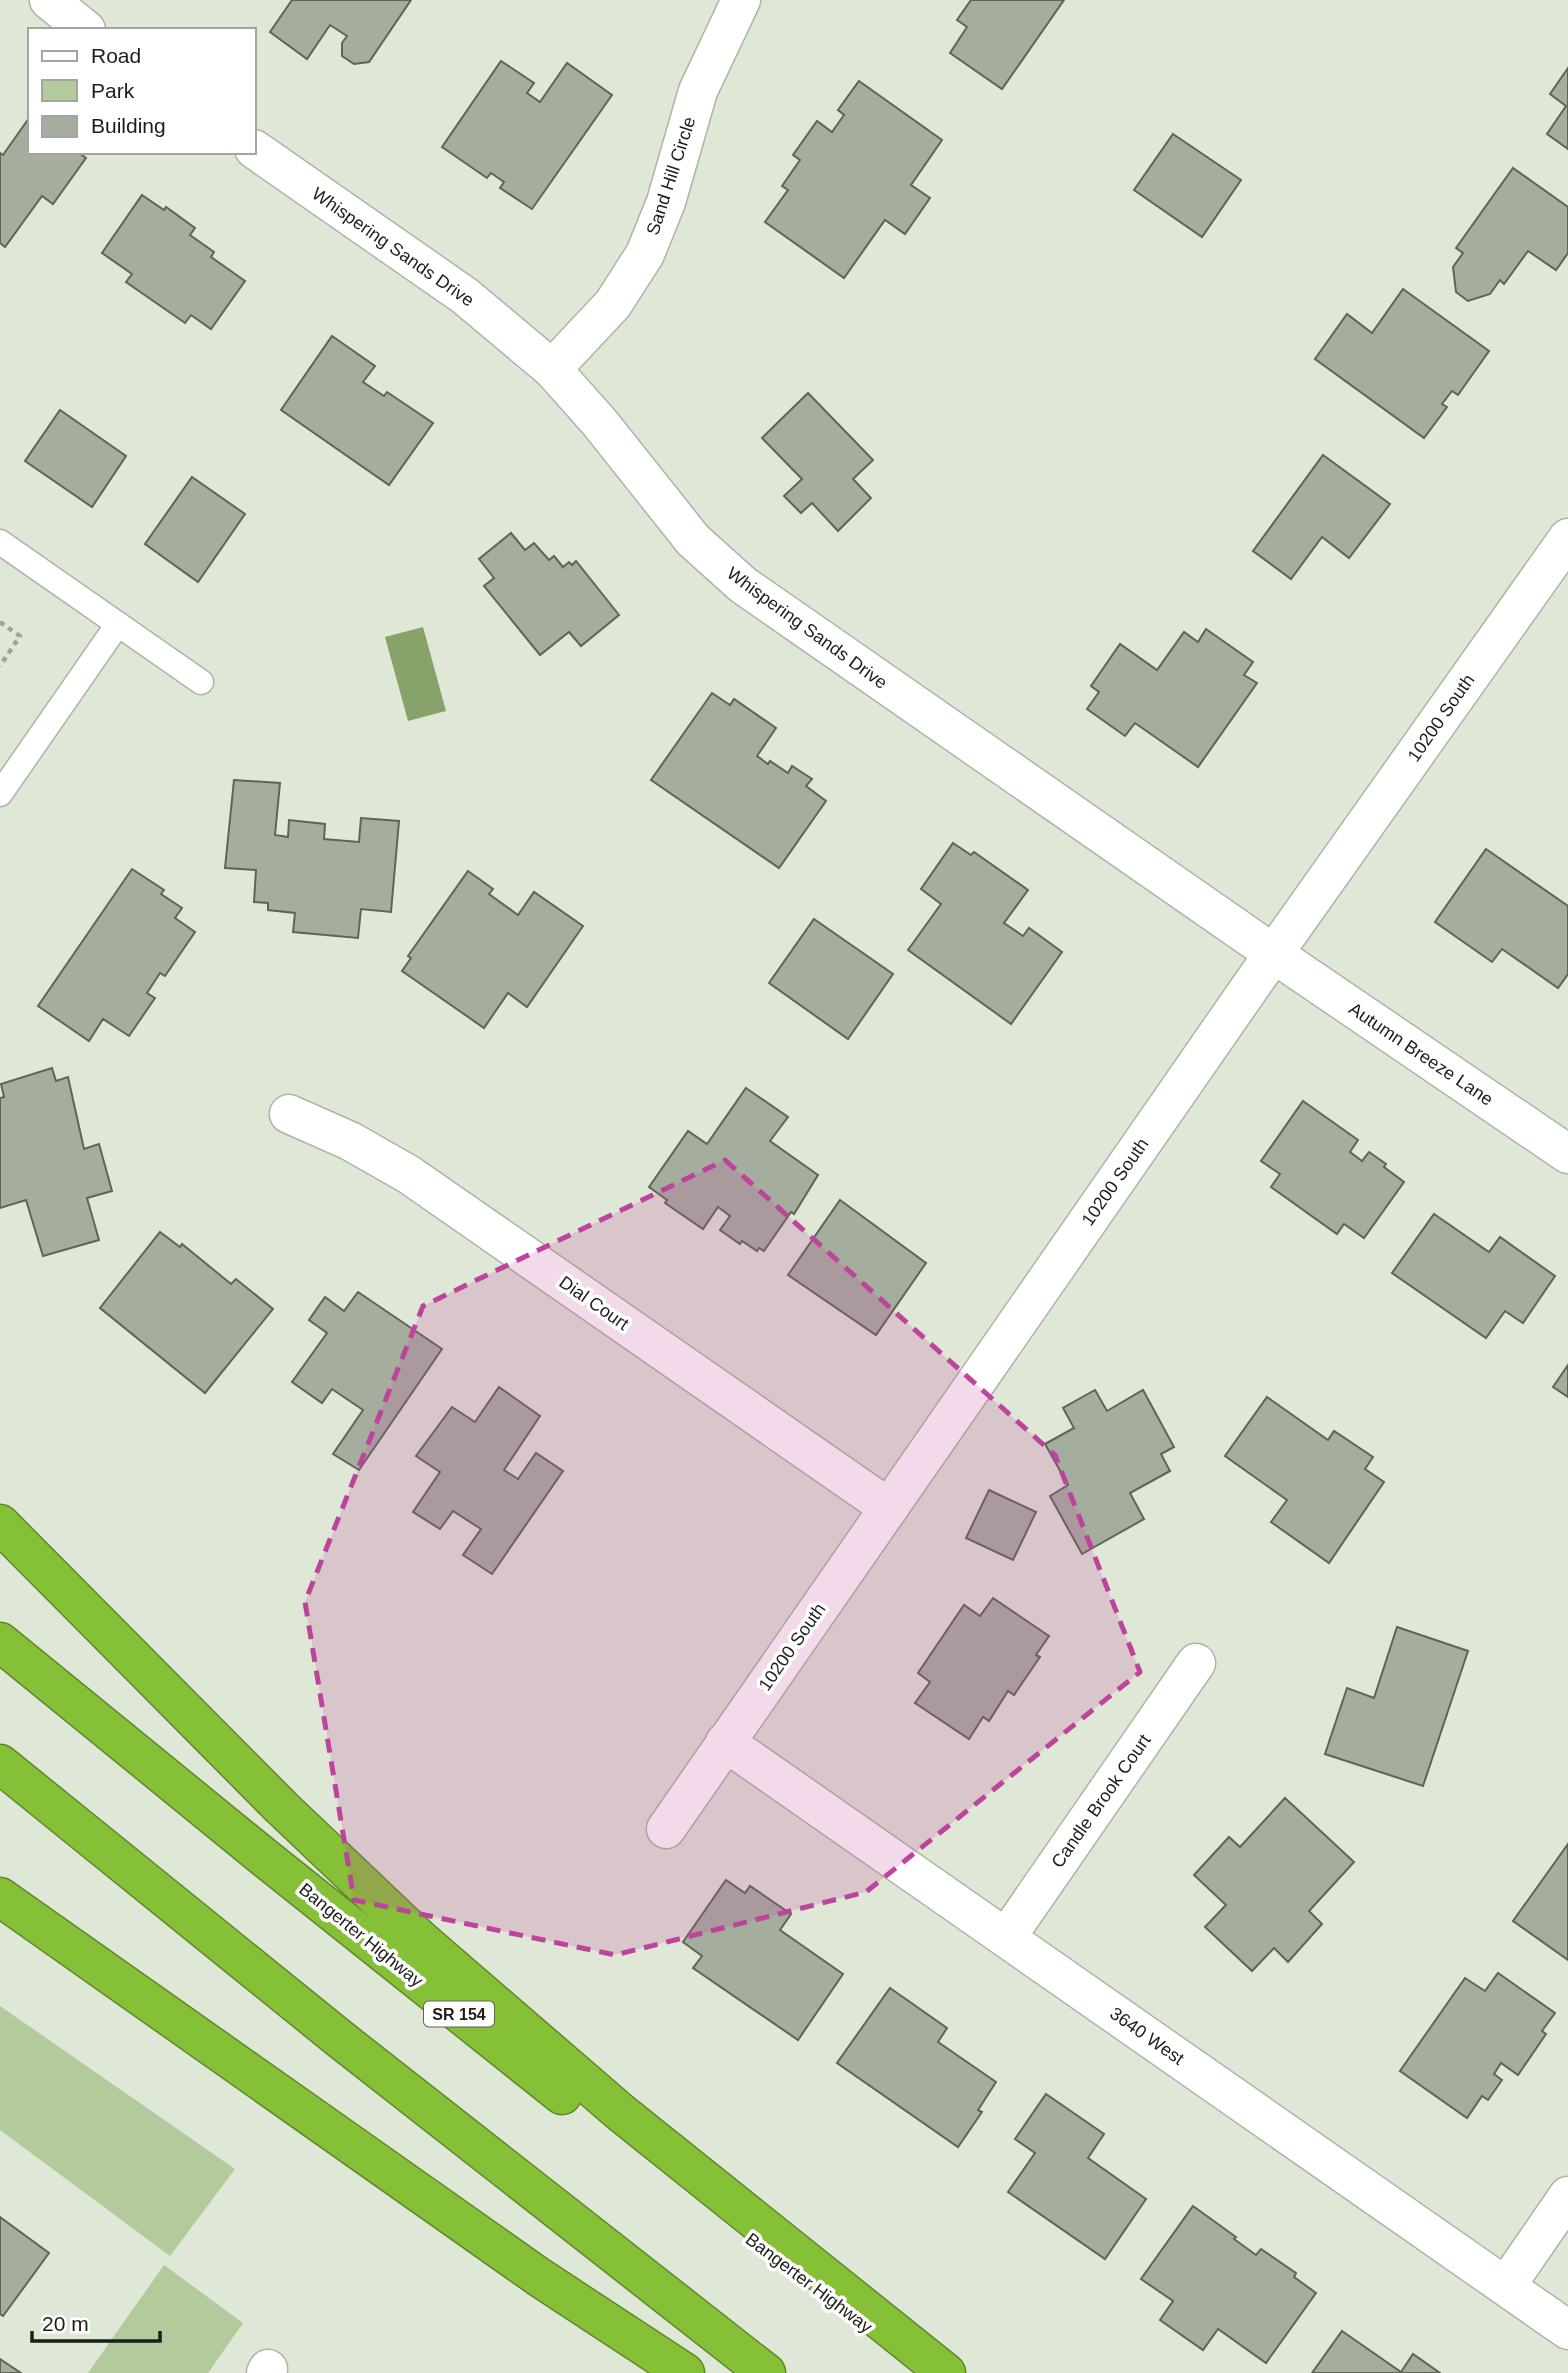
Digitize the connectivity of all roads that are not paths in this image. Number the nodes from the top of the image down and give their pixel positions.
1 (49, 0) edge
2 (741, 0) edge
3 (84, 28) edge
4 (256, 150) edge
5 (552, 369) junction
6 (1568, 538) edge
7 (0, 542) edge
8 (118, 624) junction
9 (201, 682) dead end
10 (0, 794) edge
11 (1274, 954) junction
12 (289, 1114) dead end
13 (1568, 1154) edge
14 (889, 1508) junction
15 (0, 1524) edge
16 (0, 1642) edge
17 (1196, 1663) dead end
18 (726, 1742) junction
19 (0, 1764) edge
20 (666, 1829) dead end
21 (0, 1897) edge
22 (1006, 1938) junction
23 (1568, 2196) edge
24 (1506, 2286) junction
25 (1568, 2330) edge
26 (685, 2373) edge
27 (766, 2373) edge
28 (929, 2373) edge
29 (946, 2373) edge

1 - 3 street
2 - 5 street, Sand Hill Circle
4 - 5 street, Whispering Sands Drive
5 - 11 street, Whispering Sands Drive
6 - 11 street, 10200 South
7 - 8 lane
8 - 9 lane
8 - 10 lane
11 - 13 street, Autumn Breeze Lane
11 - 14 street, 10200 South
12 - 14 street, Dial Court
14 - 18 street, 10200 South
15 - 29 highway
16 - 28 highway, Bangerter Highway / SR 154
17 - 22 street, Candle Brook Court
18 - 20 street, 10200 South
18 - 22 street, 3640 West
19 - 27 highway
21 - 26 highway
22 - 24 street, 3640 West
23 - 24 street
24 - 25 street, 3640 West

